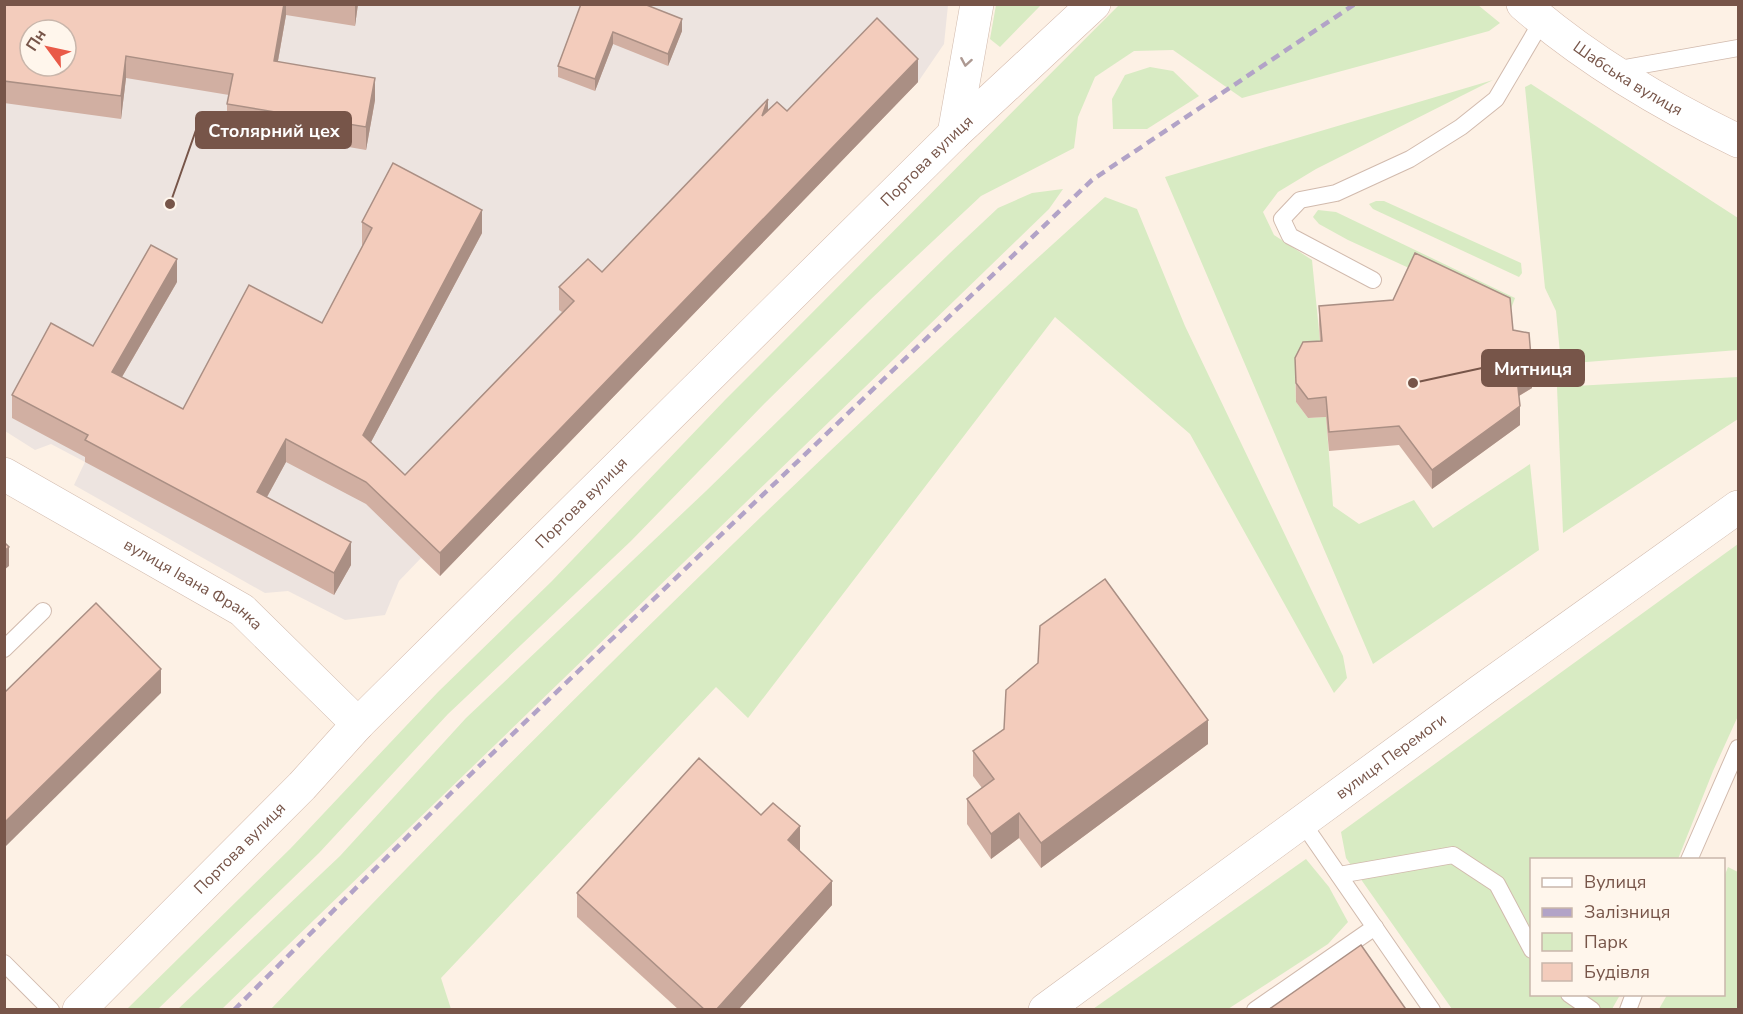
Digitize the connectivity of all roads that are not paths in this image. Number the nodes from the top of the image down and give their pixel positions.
1 (977, 4) edge
2 (1094, 4) edge
3 (1533, 13) edge
4 (1738, 48) edge
5 (1613, 70) junction
6 (954, 134) junction
7 (1738, 141) edge
8 (1373, 280) dead end
9 (4, 474) edge
10 (1738, 507) edge
11 (43, 611) dead end
12 (4, 649) edge
13 (358, 724) junction
14 (1738, 748) edge
15 (1302, 822) junction
16 (1690, 858) edge
17 (1339, 875) junction
18 (1375, 927) junction
19 (1530, 946) edge
20 (4, 963) edge
21 (1572, 996) edge
22 (51, 1010) edge
23 (79, 1010) edge
24 (1045, 1010) edge
25 (1255, 1010) edge
26 (1432, 1010) edge
27 (1592, 1010) edge

1 -> 6 main road
2 - 6 main road, Портова вулиця
3 - 5 main road, Шабська вулиця
3 - 8 lane
4 - 5 lane
5 - 7 main road, Шабська вулиця
6 - 13 main road, Портова вулиця
9 - 13 main road, вулиця Івана Франка
10 - 15 main road, вулиця Перемоги
11 - 12 lane
13 - 23 main road, Портова вулиця
14 - 16 lane
15 - 17 lane
15 - 24 main road, вулиця Перемоги
17 - 18 lane
17 - 19 lane
18 - 25 lane
18 - 26 lane
20 - 22 lane
21 - 27 lane

